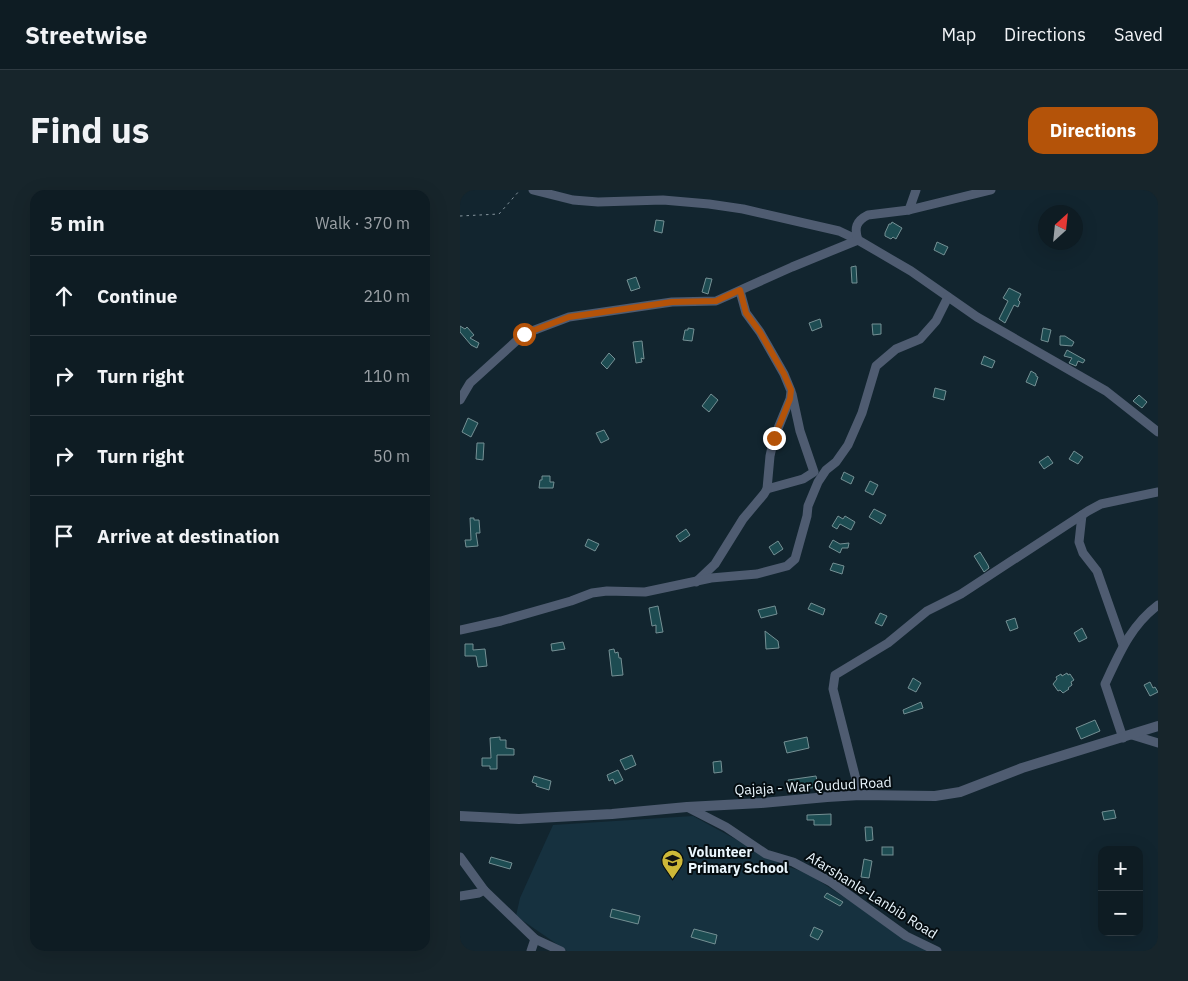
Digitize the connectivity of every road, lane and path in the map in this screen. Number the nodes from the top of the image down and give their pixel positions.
1 (520, 190) edge
2 (533, 190) edge
3 (916, 190) edge
4 (991, 190) edge
5 (910, 210) junction
6 (460, 216) edge
7 (858, 240) junction
8 (740, 290) junction
9 (948, 297) junction
10 (791, 390) junction
11 (460, 400) edge
12 (1158, 432) edge
13 (826, 470) junction
14 (814, 472) junction
15 (767, 489) junction
16 (1158, 492) edge
17 (1082, 515) junction
18 (696, 582) junction
19 (1158, 605) edge
20 (460, 630) edge
21 (1123, 645) junction
22 (1158, 726) edge
23 (1128, 736) junction
24 (1158, 743) edge
25 (860, 795) junction
26 (687, 807) junction
27 (460, 816) edge
28 (460, 857) edge
29 (484, 890) junction
30 (460, 896) edge
31 (535, 939) junction
32 (531, 951) edge
33 (561, 951) edge
34 (937, 951) edge

1 - 6 path
2 - 7 street
3 - 5 street
4 - 5 street
5 - 7 street
7 - 8 street
7 - 9 street
8 - 10 street
8 - 11 street
9 - 12 street
9 - 13 street
10 - 14 street
10 - 15 street
13 - 14 street
13 - 18 street
14 - 15 street
15 - 18 street
16 - 17 street
17 - 21 street
17 - 25 street
18 - 20 street
19 - 21 street
21 - 23 street
22 - 23 street, Qajaja - War Qudud Road
23 - 24 street
23 - 25 street, Qajaja - War Qudud Road
25 - 26 street, Qajaja - War Qudud Road
26 - 27 street, Qajaja - War Qudud Road
26 - 34 street, Afarshanle-Lanbib Road
28 - 29 street
29 - 30 street
29 - 31 street
31 - 32 street
31 - 33 street

